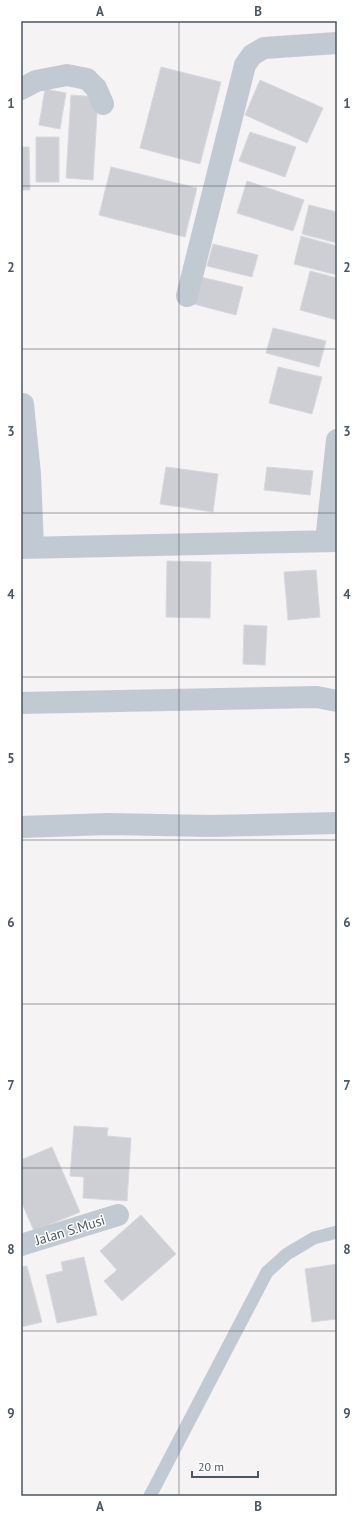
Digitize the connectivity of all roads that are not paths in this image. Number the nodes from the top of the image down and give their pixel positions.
1 (337, 44) edge
2 (21, 89) edge
3 (103, 104) dead end
4 (187, 296) dead end
5 (23, 404) dead end
6 (337, 440) edge
7 (331, 541) edge
8 (27, 548) edge
9 (337, 701) edge
10 (21, 703) edge
11 (337, 823) edge
12 (21, 827) edge
13 (118, 1215) dead end
14 (337, 1232) edge
15 (21, 1245) edge
16 (150, 1496) edge

1 - 4 street
2 - 3 street
5 - 8 street
6 - 7 street
7 - 8 street
9 - 10 street
11 - 12 street
13 - 15 street, Jalan S.Musi
14 - 16 lane

